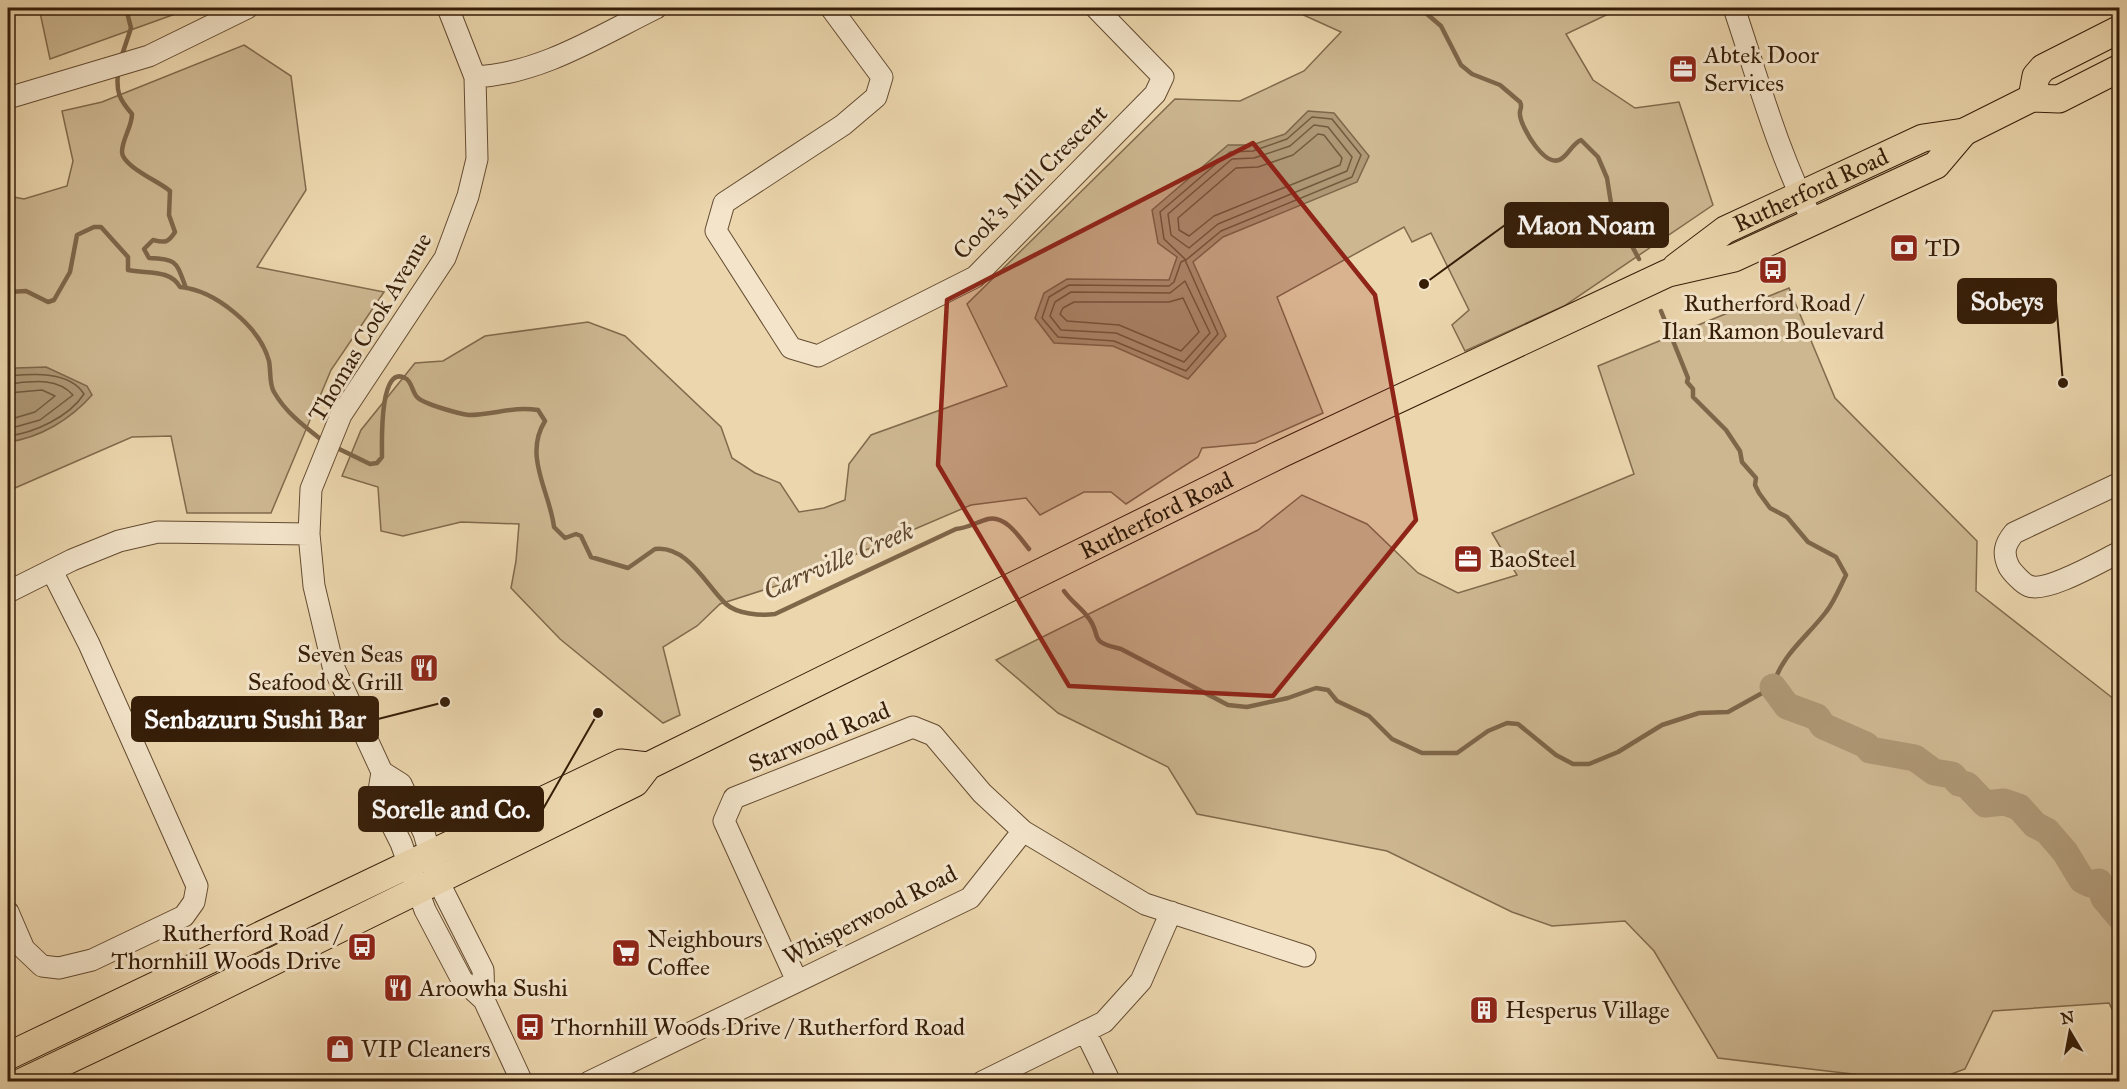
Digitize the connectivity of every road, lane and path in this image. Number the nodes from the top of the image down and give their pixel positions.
1 (247, 8) edge
2 (448, 8) edge
3 (656, 8) edge
4 (831, 8) edge
5 (1096, 8) edge
6 (1734, 8) edge
7 (2120, 29) edge
8 (2120, 68) edge
9 (475, 77) junction
10 (8, 98) edge
11 (2032, 98) junction
12 (1964, 132) junction
13 (1800, 197) junction
14 (1813, 221) junction
15 (1668, 273) junction
16 (2120, 483) edge
17 (309, 534) junction
18 (2116, 561) edge
19 (52, 571) junction
20 (8, 592) edge
21 (648, 766) junction
22 (1023, 831) junction
23 (419, 859) junction
24 (428, 886) junction
25 (8, 912) edge
26 (1171, 912) junction
27 (1305, 956) dead end
28 (797, 981) junction
29 (1085, 1032) junction
30 (8, 1056) edge
31 (22, 1082) edge
32 (522, 1082) edge
33 (589, 1082) edge
34 (982, 1082) edge
35 (1110, 1082) edge

1 - 10 street
2 - 9 street, Thomas Cook Avenue
3 - 9 street
4 - 5 street, Cook's Mill Crescent
6 - 13 street
7 - 11 main road
8 - 11 main road, Rutherford Road
9 - 17 street, Thomas Cook Avenue
11 - 12 main road, Rutherford Road
12 - 13 main road, Rutherford Road
12 - 14 main road, Rutherford Road
13 - 14 street
13 - 15 main road, Rutherford Road
14 - 15 main road, Rutherford Road
15 - 21 main road, Rutherford Road
16 - 18 street
17 - 19 street
17 - 23 street, Thomas Cook Avenue
19 - 20 street
19 - 25 street
21 - 23 main road, Rutherford Road
21 - 24 main road, Rutherford Road
22 - 26 street, Starwood Road
22 - 28 street, Whisperwood Road
22 - 28 street, Starwood Road
23 - 24 street, Thomas Cook Avenue
23 - 30 main road, Rutherford Road
24 - 31 main road, Rutherford Road
24 - 32 street, Thomas Cook Avenue
26 - 27 street, Starwood Road
26 - 29 street
28 - 33 street, Whisperwood Road
29 - 34 street
29 - 35 street

